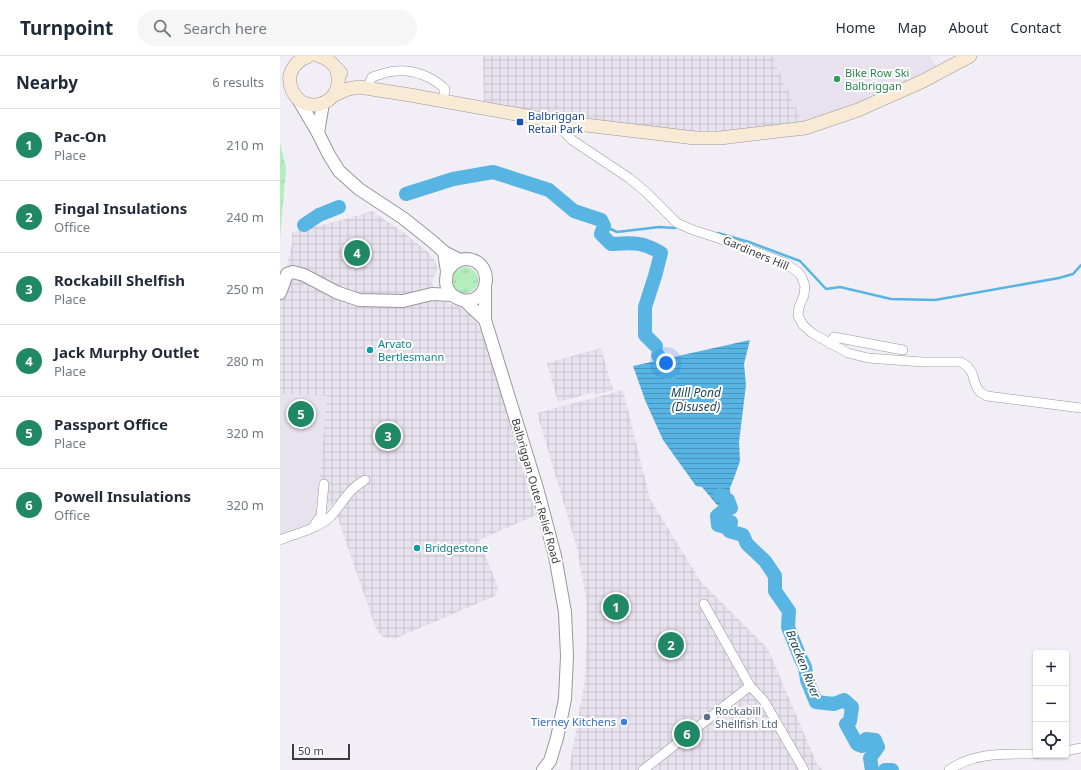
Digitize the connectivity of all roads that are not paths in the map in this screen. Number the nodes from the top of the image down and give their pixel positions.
1 (970, 56) edge
2 (305, 57) edge
3 (323, 57) edge
4 (336, 68) junction
5 (286, 70) edge
6 (280, 83) edge
7 (363, 88) junction
8 (296, 96) junction
9 (329, 99) junction
10 (443, 101) junction
11 (560, 122) junction
12 (318, 133) junction
13 (444, 252) junction
14 (460, 260) junction
15 (446, 275) junction
16 (485, 287) junction
17 (280, 293) edge
18 (432, 294) junction
19 (452, 295) junction
20 (465, 300) junction
21 (485, 320) junction
22 (830, 344) junction
23 (903, 350) dead end
24 (1081, 408) edge
25 (365, 480) dead end
26 (324, 484) dead end
27 (311, 528) junction
28 (280, 540) edge
29 (704, 604) dead end
30 (750, 686) junction
31 (1081, 748) edge
32 (1069, 750) edge
33 (1033, 754) edge
34 (548, 767) edge
35 (643, 770) edge
36 (804, 770) edge
37 (949, 770) edge

1 - 11 main road
2 - 5 main road
3 - 4 main road
4 - 7 main road
4 - 9 main road
5 - 8 main road
6 - 8 main road
7 - 9 main road
7 - 10 main road
7 - 10 street
8 - 9 main road
8 - 12 street
9 - 12 street
10 - 11 main road
11 - 22 street, Gardiners Hill
12 - 13 street
13 - 14 street
13 - 15 street
14 - 15 street
14 - 16 street
15 - 18 street
15 - 19 street
16 - 20 street
16 - 21 street, Balbriggan Outer Relief Road
17 - 18 street
18 - 19 street
19 - 20 street
20 - 21 street, Balbriggan Outer Relief Road
21 - 34 street, Balbriggan Outer Relief Road
22 - 23 street
22 - 24 street, Gardiners Hill
25 - 27 street
26 - 27 street
27 - 28 street
29 - 30 street
30 - 35 street
30 - 36 street
31 - 32 street
33 - 37 street

